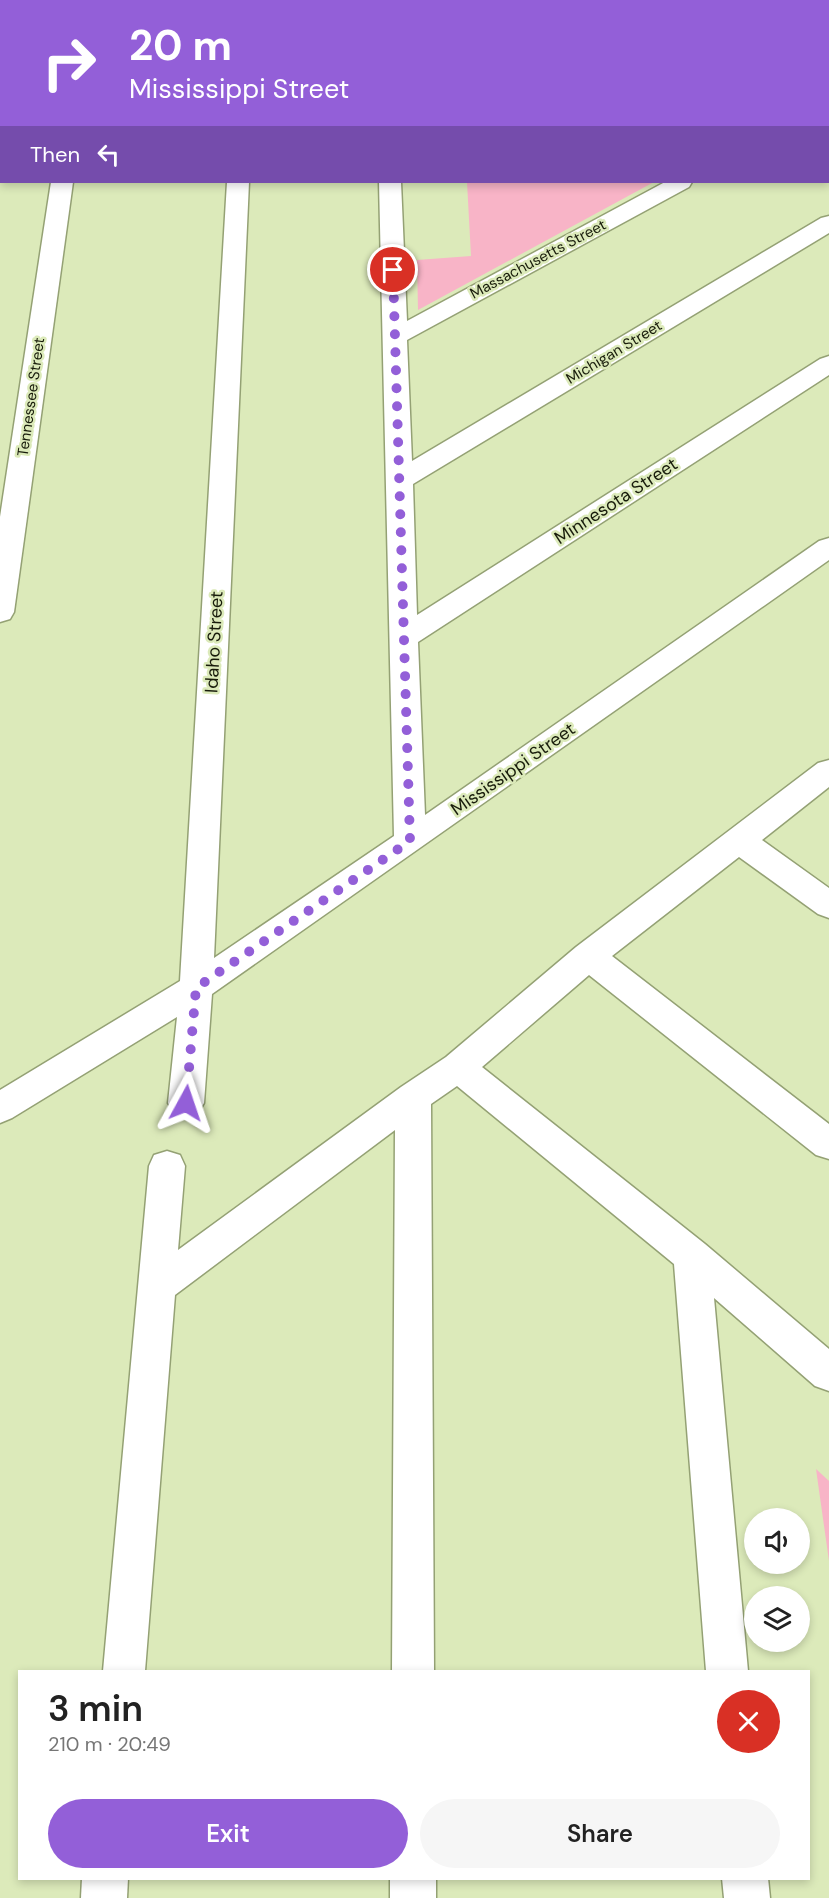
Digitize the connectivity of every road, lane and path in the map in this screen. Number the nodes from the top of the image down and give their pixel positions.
1 (62, 183) edge
2 (238, 183) edge
3 (390, 183) edge
4 (679, 183) edge
5 (829, 223) edge
6 (394, 337) junction
7 (829, 364) edge
8 (398, 481) junction
9 (829, 547) edge
10 (0, 612) edge
11 (403, 638) junction
12 (829, 771) edge
13 (739, 840) junction
14 (410, 841) junction
15 (829, 905) edge
16 (588, 956) junction
17 (196, 988) junction
18 (458, 1067) junction
19 (413, 1097) junction
20 (186, 1103) dead end
21 (0, 1108) edge
22 (829, 1143) edge
23 (167, 1166) dead end
24 (692, 1256) junction
25 (158, 1286) junction
26 (829, 1373) edge
27 (124, 1670) edge
28 (413, 1670) edge
29 (727, 1670) edge
30 (105, 1880) edge
31 (413, 1880) edge
32 (745, 1880) edge
33 (104, 1898) edge
34 (413, 1898) edge
35 (747, 1898) edge

1 - 10 street, Tennessee Street
2 - 17 street, Idaho Street
3 - 6 street
4 - 6 street, Massachusetts Street
5 - 8 street, Michigan Street
6 - 8 street
7 - 11 street, Minnesota Street
8 - 11 street
9 - 14 street, Mississippi Street
11 - 14 street
12 - 13 street
13 - 15 street
13 - 16 street
14 - 17 street, Mississippi Street
16 - 18 street
16 - 22 street
17 - 20 street, Idaho Street
17 - 21 street, Mississippi Street
18 - 19 street
18 - 24 street
19 - 25 street
19 - 28 street
23 - 25 street
24 - 26 street
24 - 29 street
25 - 27 street
30 - 33 street
31 - 34 street
32 - 35 street

